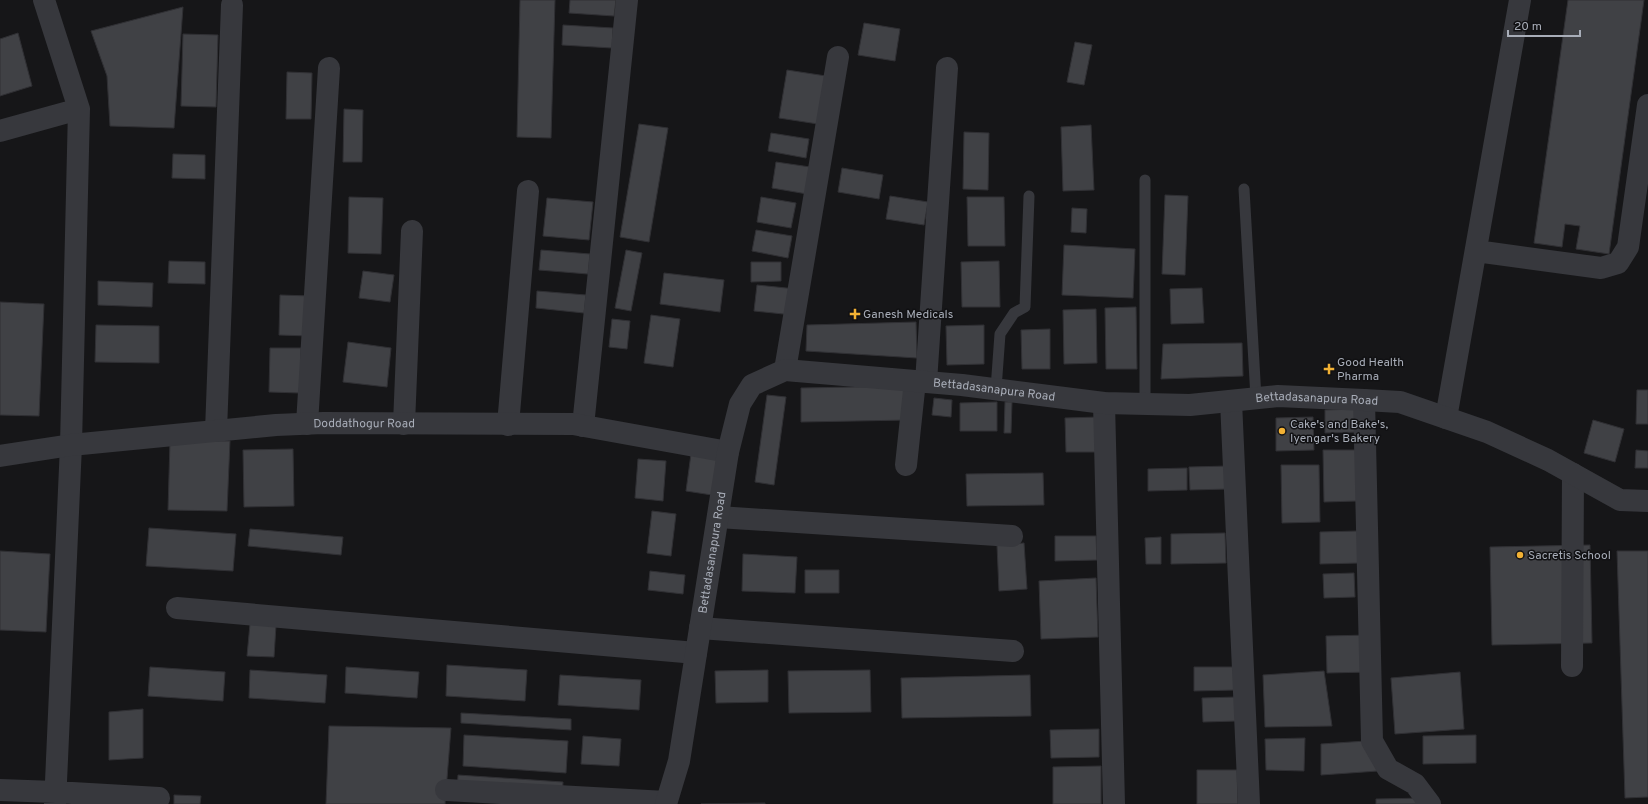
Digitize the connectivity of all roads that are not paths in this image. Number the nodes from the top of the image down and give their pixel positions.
1 (44, 0) edge
2 (627, 0) edge
3 (1520, 0) edge
4 (232, 5) dead end
5 (838, 58) dead end
6 (328, 68) dead end
7 (947, 68) dead end
8 (1648, 105) edge
9 (79, 109) junction
10 (0, 132) edge
11 (1145, 180) dead end
12 (1244, 189) dead end
13 (528, 191) dead end
14 (1029, 196) dead end
15 (412, 231) dead end
16 (1476, 251) junction
17 (785, 370) junction
18 (921, 382) junction
19 (996, 389) junction
20 (1256, 398) junction
21 (1364, 400) junction
22 (1231, 401) junction
23 (1104, 403) junction
24 (1145, 404) junction
25 (1446, 418) junction
26 (307, 424) junction
27 (404, 424) junction
28 (508, 425) junction
29 (583, 426) junction
30 (216, 431) junction
31 (71, 445) junction
32 (728, 452) junction
33 (0, 456) edge
34 (906, 465) dead end
35 (1573, 474) junction
36 (1648, 501) edge
37 (718, 517) junction
38 (1012, 536) dead end
39 (177, 608) dead end
40 (700, 628) junction
41 (1013, 651) dead end
42 (696, 653) junction
43 (1572, 666) dead end
44 (0, 790) edge
45 (446, 790) dead end
46 (55, 798) edge
47 (159, 798) dead end
48 (666, 803) edge
49 (1114, 804) edge
50 (1249, 804) edge
51 (1430, 804) edge

1 - 9 street
2 - 29 street
3 - 16 street
4 - 30 street
5 - 17 street
6 - 26 street
7 - 18 street
8 - 16 street
9 - 10 street
9 - 31 street
11 - 24 lane
12 - 20 lane
13 - 28 street
14 - 19 lane
15 - 27 street
16 - 25 street
17 - 18 street, Bettadasanapura Road
17 - 32 street, Bettadasanapura Road
18 - 19 street, Bettadasanapura Road
18 - 34 street
19 - 23 street, Bettadasanapura Road
20 - 21 street, Bettadasanapura Road
20 - 22 street, Bettadasanapura Road
21 - 25 street, Bettadasanapura Road
21 - 51 street
22 - 24 street, Bettadasanapura Road
22 - 50 street
23 - 24 street, Bettadasanapura Road
23 - 49 street
25 - 35 street, Bettadasanapura Road
26 - 27 street, Doddathogur Road
26 - 30 street, Doddathogur Road
27 - 28 street, Doddathogur Road
28 - 29 street, Doddathogur Road
29 - 32 street, Doddathogur Road
30 - 31 street, Doddathogur Road
31 - 33 street, Doddathogur Road
31 - 46 street
32 - 37 street, Bettadasanapura Road
35 - 36 street, Bettadasanapura Road
35 - 43 street
37 - 38 street
37 - 40 street, Bettadasanapura Road
39 - 42 street
40 - 41 street
40 - 42 street, Bettadasanapura Road
42 - 48 street, Bettadasanapura Road
44 - 46 street
45 - 48 street
46 - 47 street

